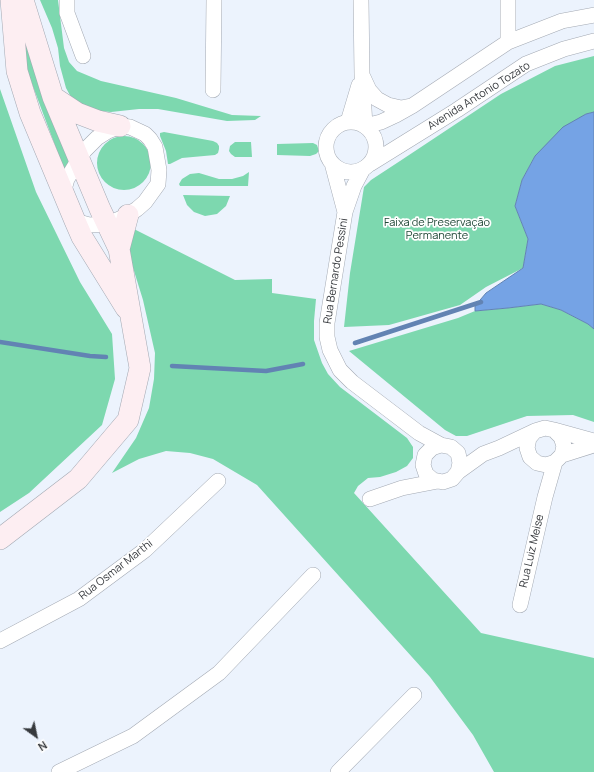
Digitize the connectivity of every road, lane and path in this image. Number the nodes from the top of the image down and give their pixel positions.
1 (11, 0) edge
2 (23, 0) edge
3 (67, 0) edge
4 (214, 0) edge
5 (361, 0) edge
6 (508, 0) edge
7 (594, 15) edge
8 (594, 41) edge
9 (508, 42) junction
10 (83, 56) dead end
11 (362, 75) junction
12 (213, 90) dead end
13 (54, 97) junction
14 (412, 106) junction
15 (348, 122) junction
16 (120, 126) junction
17 (365, 126) junction
18 (79, 159) junction
19 (332, 162) junction
20 (367, 167) junction
21 (63, 193) junction
22 (345, 212) junction
23 (128, 215) junction
24 (75, 221) junction
25 (108, 224) junction
26 (120, 249) junction
27 (132, 317) junction
28 (554, 430) junction
29 (536, 431) junction
30 (419, 434) junction
31 (594, 441) edge
32 (441, 445) junction
33 (594, 445) edge
34 (499, 448) junction
35 (458, 454) junction
36 (483, 454) junction
37 (559, 459) junction
38 (424, 460) junction
39 (534, 460) junction
40 (458, 472) junction
41 (218, 481) dead end
42 (438, 481) junction
43 (402, 488) junction
44 (544, 497) junction
45 (370, 499) dead end
46 (0, 539) edge
47 (313, 575) dead end
48 (520, 605) dead end
49 (0, 641) edge
50 (414, 695) dead end
51 (59, 772) edge
52 (338, 772) edge

1 - 21 street
2 - 13 street
3 - 10 street
4 - 12 street
5 - 11 street
6 - 9 street
7 - 9 street
8 - 20 street, Avenida Antonio Tozato
9 - 14 street
11 - 14 street
11 - 15 street
11 - 17 street
13 - 16 street
13 - 18 street
14 - 17 street
15 - 17 street
15 - 19 street
16 - 18 street
16 - 23 street
17 - 20 street
18 - 21 street
18 - 25 street
19 - 20 street
19 - 22 street, Rua Bernardo Pessini
20 - 22 street, Rua Bernardo Pessini
21 - 24 street
22 - 30 street, Rua Bernardo Pessini
23 - 25 street
23 - 26 street
24 - 25 street
24 - 27 street
25 - 26 street
26 - 27 street
27 - 46 street
28 - 29 street
28 - 31 street
28 - 37 street
29 - 34 street
29 - 39 street
30 - 32 street, Rua Bernardo Pessini
30 - 38 street
32 - 35 street
32 - 38 street
33 - 37 street
34 - 36 street
34 - 39 street
35 - 36 street
35 - 40 street
36 - 40 street
37 - 39 street
37 - 44 street, Rua Luiz Meise
38 - 42 street
38 - 43 street
39 - 44 street, Rua Luiz Meise
40 - 42 street
41 - 49 street, Rua Osmar Marthi
42 - 43 street
43 - 45 street
44 - 48 street, Rua Luiz Meise
47 - 51 street
50 - 52 street

